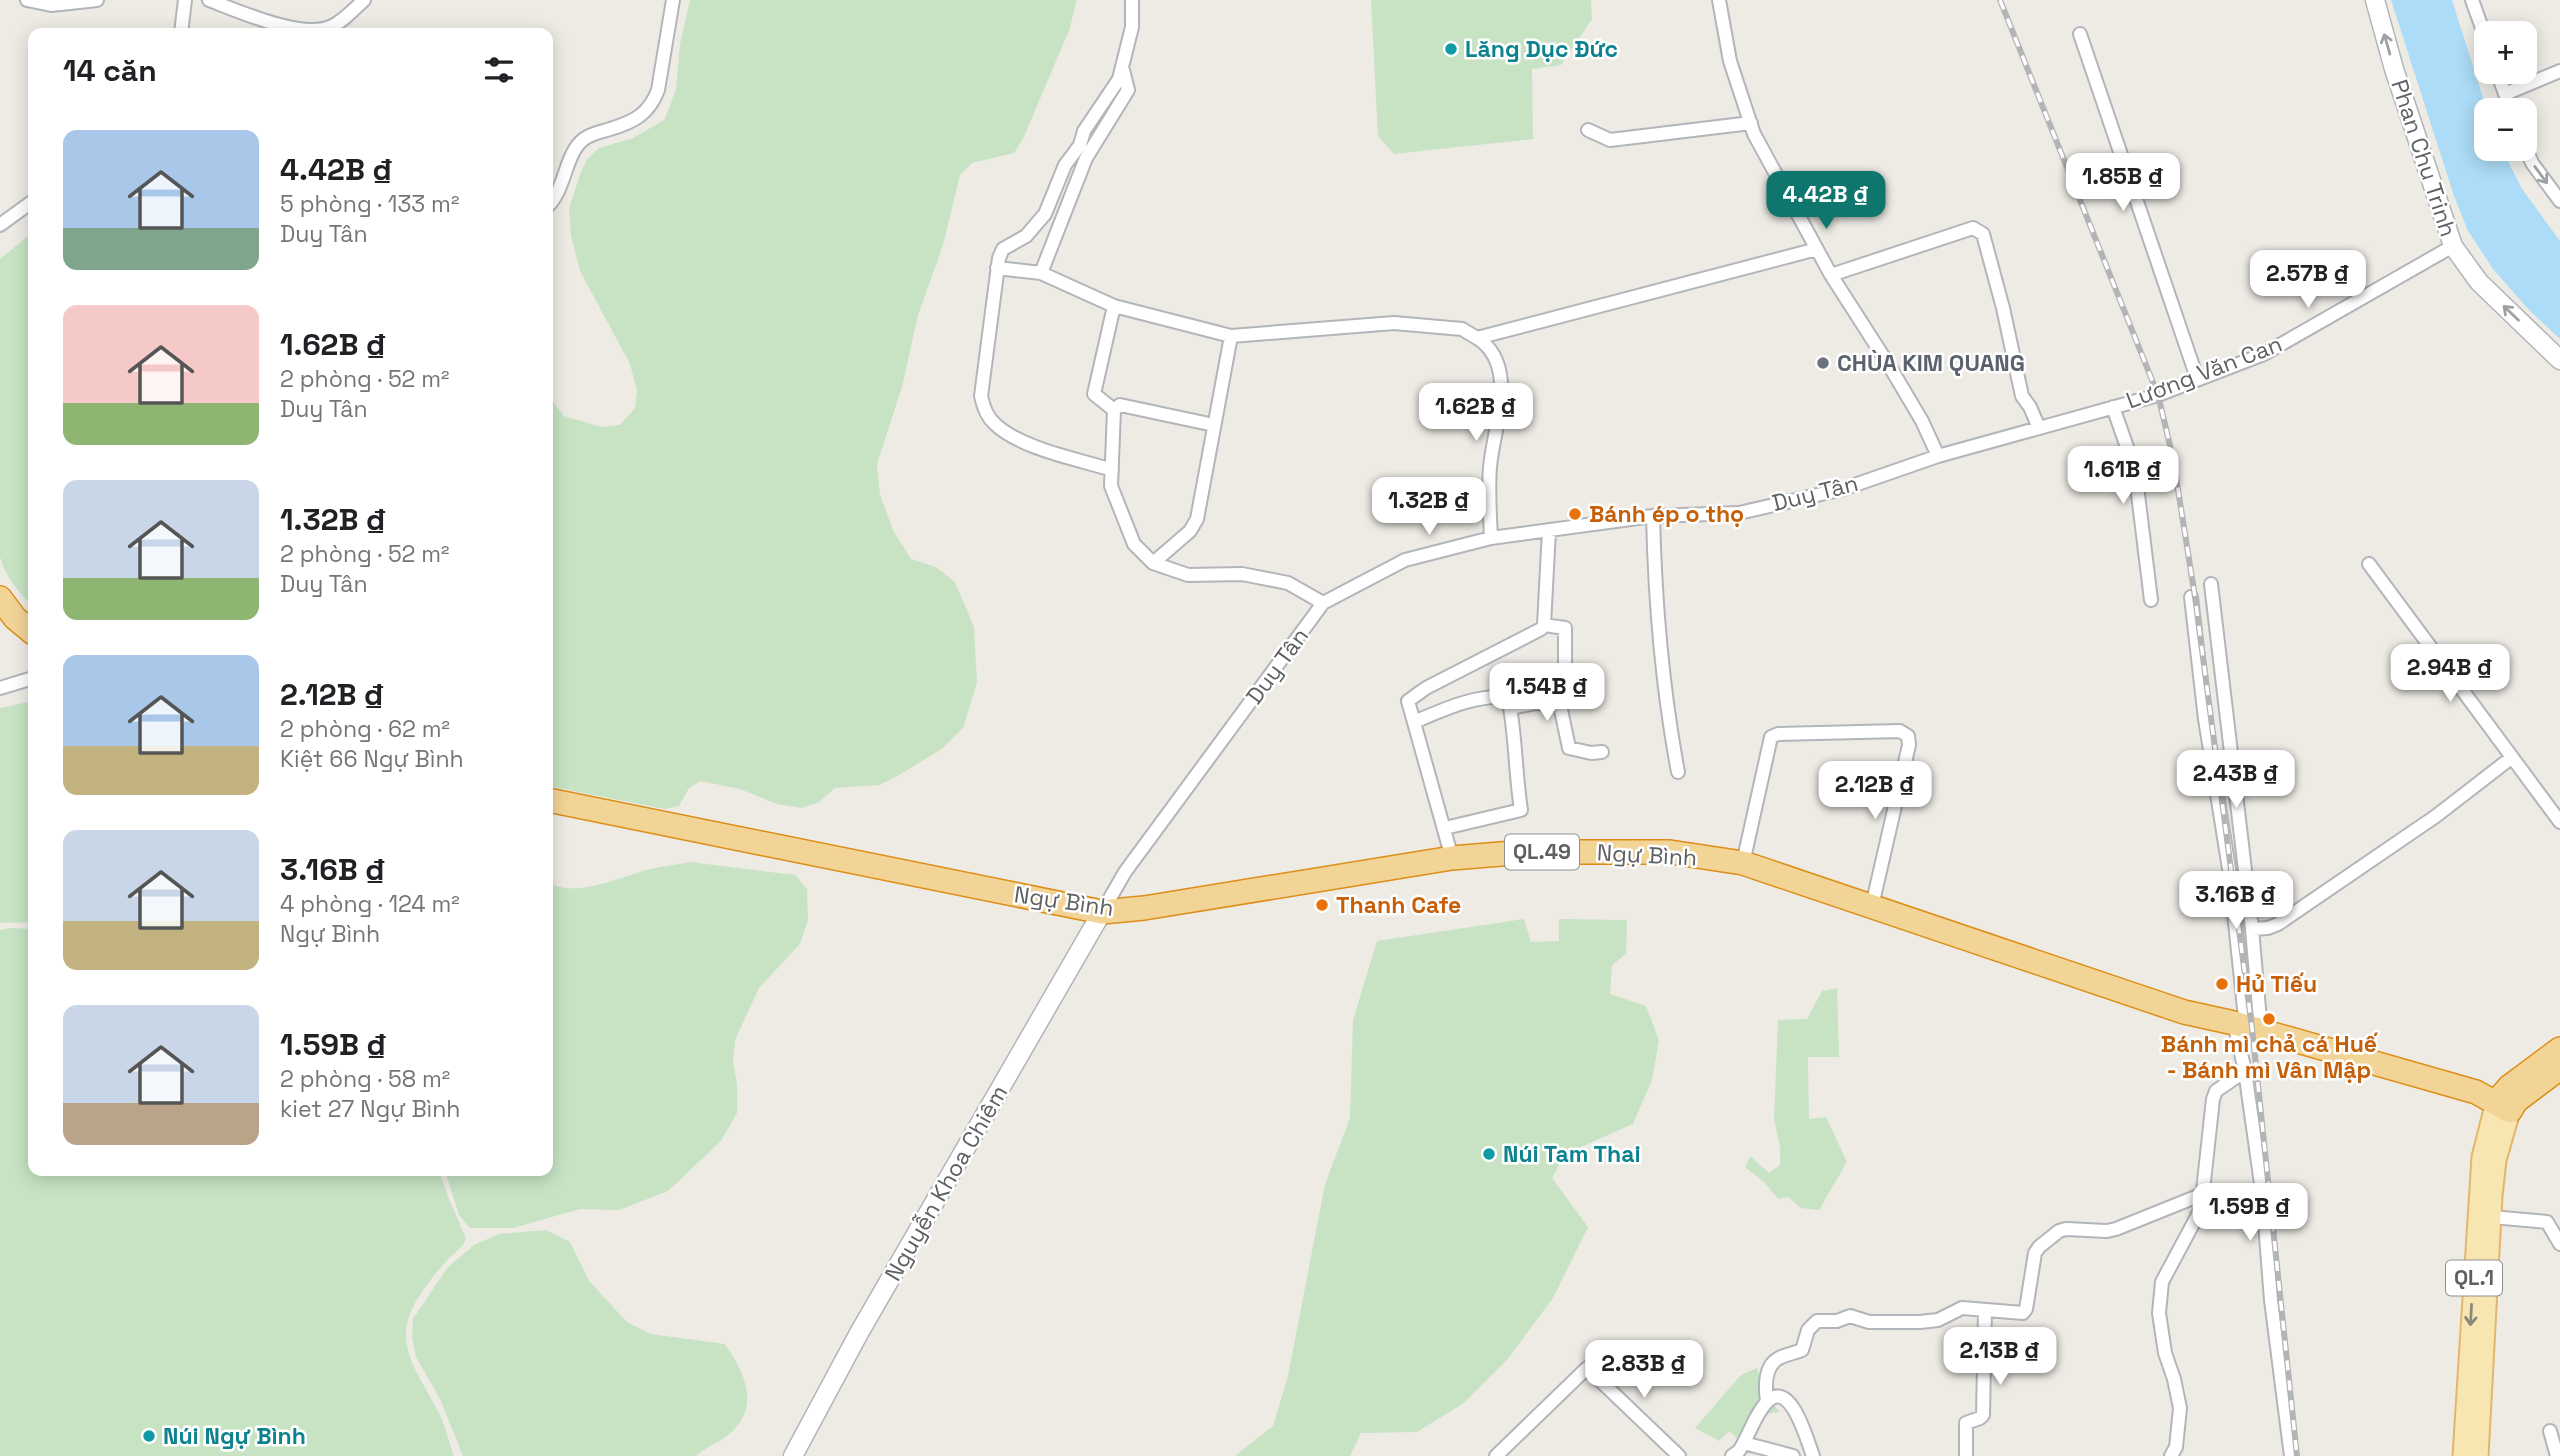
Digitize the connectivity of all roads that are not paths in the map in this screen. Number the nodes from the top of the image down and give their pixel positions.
1 (27, 0) edge
2 (97, 0) edge
3 (185, 0) edge
4 (209, 0) edge
5 (364, 0) edge
6 (673, 0) edge
7 (1132, 0) edge
8 (1719, 0) edge
9 (2375, 0) edge
10 (2472, 0) edge
11 (69, 1) edge
12 (2480, 21) edge
13 (267, 27) edge
14 (182, 28) edge
15 (337, 28) edge
16 (2080, 34) dead end
17 (1123, 70) junction
18 (2560, 71) edge
19 (2501, 84) edge
20 (2505, 94) junction
21 (2506, 98) edge
22 (1751, 123) junction
23 (1588, 130) dead end
24 (2531, 161) edge
25 (553, 199) edge
26 (2560, 201) edge
27 (28, 205) edge
28 (0, 225) edge
29 (2453, 246) junction
30 (1817, 249) junction
31 (997, 268) junction
32 (1041, 273) junction
33 (1831, 275) junction
34 (1114, 306) junction
35 (1231, 336) junction
36 (1477, 338) junction
37 (2560, 360) edge
38 (2197, 379) junction
39 (2113, 407) junction
40 (1114, 410) junction
41 (1214, 425) junction
42 (2039, 428) junction
43 (1938, 456) junction
44 (1112, 470) junction
45 (1653, 516) junction
46 (1549, 530) junction
47 (1491, 538) junction
48 (1153, 563) junction
49 (2369, 564) dead end
50 (2211, 584) dead end
51 (2192, 597) dead end
52 (0, 598) edge
53 (2151, 600) dead end
54 (1323, 603) junction
55 (1544, 625) junction
56 (28, 629) edge
57 (28, 679) edge
58 (0, 688) edge
59 (1560, 705) junction
60 (1510, 708) junction
61 (1414, 722) junction
62 (1602, 752) dead end
63 (2511, 758) junction
64 (1678, 772) dead end
65 (553, 801) edge
66 (2560, 822) edge
67 (1445, 828) junction
68 (1452, 858) junction
69 (1743, 863) junction
70 (1872, 906) junction
71 (1102, 912) junction
72 (2252, 929) junction
73 (2247, 1027) junction
74 (2560, 1049) edge
75 (2560, 1068) edge
76 (2245, 1071) junction
77 (2503, 1106) junction
78 (2203, 1194) junction
79 (2492, 1217) junction
80 (2560, 1244) edge
81 (1985, 1310) junction
82 (1767, 1401) junction
83 (2550, 1431) dead end
84 (1744, 1443) junction
85 (793, 1456) edge
86 (1496, 1456) edge
87 (1679, 1456) edge
88 (1732, 1456) edge
89 (1793, 1456) edge
90 (1813, 1456) edge
91 (1966, 1456) edge
92 (2171, 1456) edge
93 (2291, 1456) edge
94 (2463, 1456) edge
95 (2479, 1456) edge
96 (2557, 1456) edge

1 - 11 street
2 - 11 street
3 - 14 street
4 - 13 street
5 - 15 street
6 - 25 street
7 - 17 street
8 - 22 street
29 -> 9 street, Phan Chu Trinh
10 - 12 street
13 - 15 street
16 - 38 street
17 - 31 street
17 - 32 street
18 - 20 street
19 - 20 street
20 - 21 street
22 - 23 street
22 - 30 street
24 -> 26 street
27 - 28 street
37 -> 29 street, Phan Chu Trinh
29 - 38 street, Lương Văn Can
30 - 33 street
30 - 36 street
31 - 32 street
31 - 44 street
32 - 34 street
33 - 42 street
33 - 43 street
34 - 35 street
34 - 40 street
35 - 36 street
35 - 41 street
36 - 47 street
38 - 39 street, Lương Văn Can
39 - 42 street, Lương Văn Can
39 - 53 street
40 - 41 street
40 - 44 street
41 - 48 street
42 - 43 street, Lương Văn Can
43 - 45 street, Duy Tân
44 - 48 street
45 - 46 street, Duy Tân
45 - 64 street
46 - 47 street, Duy Tân
46 - 55 street
47 - 54 street, Duy Tân
48 - 54 street
49 - 63 street
50 - 72 street
51 - 73 street
52 - 56 highway
54 - 71 street, Duy Tân
55 - 59 street
55 - 61 street
57 - 58 street
59 - 60 street
59 - 62 street
60 - 61 street
60 - 67 street
61 - 67 street
63 - 66 street
63 - 72 street
65 - 71 highway, Ngự Bình / QL.49
67 - 68 street
68 - 69 highway, Ngự Bình / QL.49
68 - 71 highway, Ngự Bình / QL.49
69 - 70 highway, Ngự Bình / QL.49
69 - 70 street
70 - 73 highway, Ngự Bình / QL.49
71 - 85 street, Nguyễn Khoa Chiêm
72 - 73 street
73 - 76 street
73 - 77 highway, Ngự Bình / QL.49
74 - 77 highway, QL.1
75 - 77 highway, QL.1
76 - 78 street
76 - 93 street
77 - 79 main road, QL.1
77 -> 94 main road, QL.1
78 - 81 street
78 - 92 street
79 - 80 street
79 - 95 main road, QL.1
81 - 82 street
81 - 91 street
82 - 84 street
82 - 90 street
83 - 96 street
84 - 88 street
84 - 89 street
86 - 87 street

